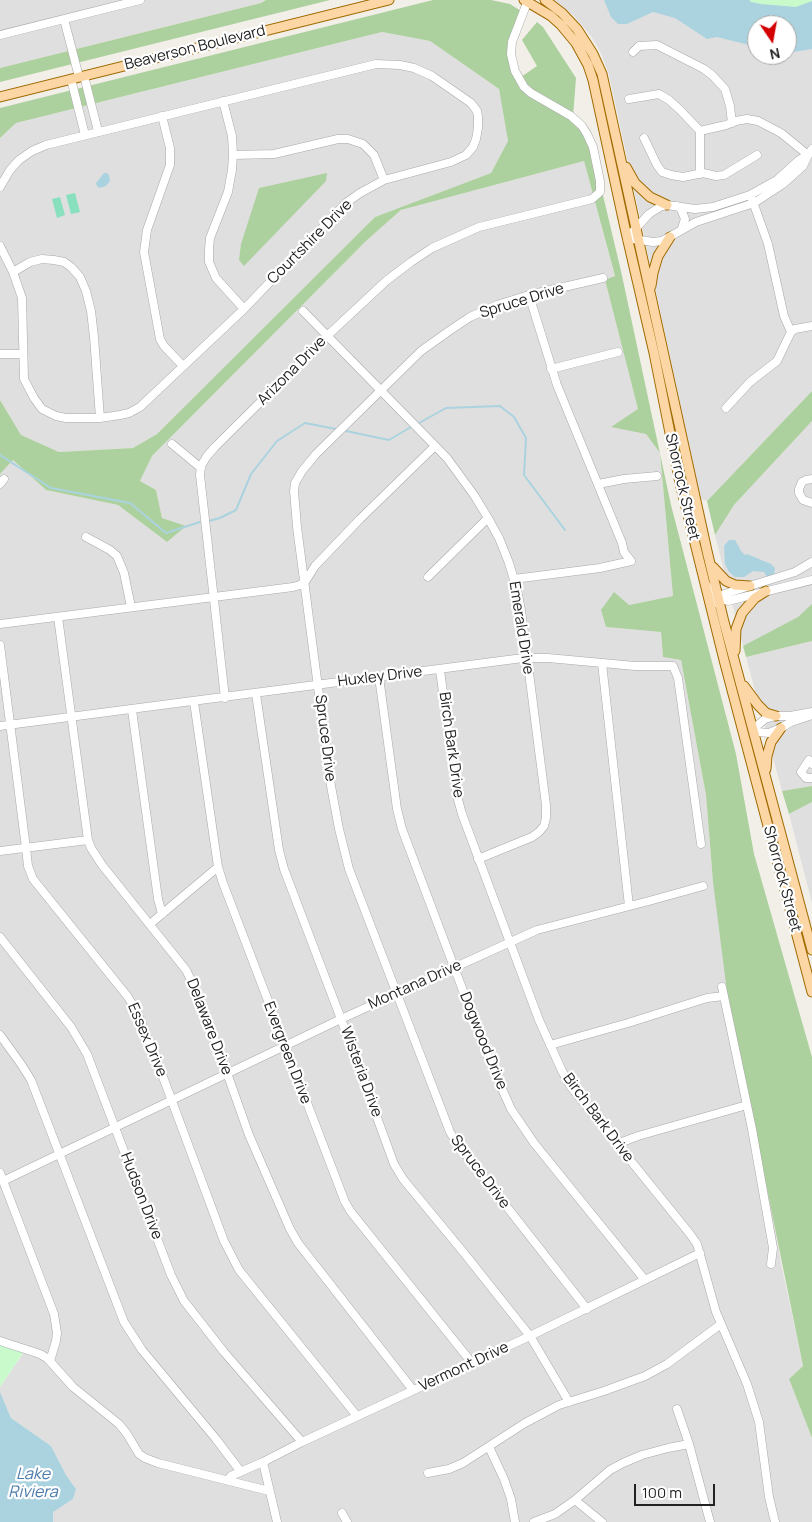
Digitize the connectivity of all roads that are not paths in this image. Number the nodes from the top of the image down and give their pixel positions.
1 (140, 0) edge
2 (389, 0) edge
3 (527, 0) edge
4 (545, 0) edge
5 (64, 19) junction
6 (0, 35) edge
7 (633, 52) dead end
8 (78, 77) junction
9 (0, 97) edge
10 (629, 99) dead end
11 (223, 101) junction
12 (162, 116) junction
13 (732, 123) junction
14 (98, 131) junction
15 (700, 131) junction
16 (85, 135) junction
17 (644, 138) dead end
18 (810, 152) edge
19 (233, 155) junction
20 (757, 155) dead end
21 (621, 157) junction
22 (700, 174) junction
23 (384, 180) junction
24 (0, 187) edge
25 (752, 199) junction
26 (667, 205) junction
27 (678, 206) junction
28 (636, 228) junction
29 (682, 228) junction
30 (670, 237) junction
31 (627, 238) junction
32 (639, 240) junction
33 (0, 246) edge
34 (13, 272) junction
35 (603, 278) dead end
36 (650, 291) junction
37 (529, 295) junction
38 (244, 309) junction
39 (303, 311) dead end
40 (812, 326) edge
41 (790, 332) junction
42 (327, 336) junction
43 (618, 352) dead end
44 (0, 354) edge
45 (23, 354) junction
46 (183, 366) junction
47 (551, 369) junction
48 (381, 391) junction
49 (726, 408) dead end
50 (100, 418) junction
51 (172, 444) dead end
52 (435, 446) junction
53 (201, 468) junction
54 (657, 476) dead end
55 (812, 479) edge
56 (598, 484) junction
57 (812, 502) edge
58 (488, 518) junction
59 (86, 537) dead end
60 (709, 560) junction
61 (812, 562) edge
62 (428, 577) dead end
63 (514, 579) junction
64 (812, 580) edge
65 (305, 582) junction
66 (706, 586) junction
67 (750, 586) junction
68 (766, 591) junction
69 (213, 597) junction
70 (719, 598) junction
71 (130, 607) junction
72 (711, 612) junction
73 (58, 617) junction
74 (0, 624) edge
75 (0, 644) edge
76 (527, 658) junction
77 (735, 661) junction
78 (602, 663) junction
79 (440, 670) junction
80 (379, 677) junction
81 (729, 680) junction
82 (741, 682) junction
83 (318, 685) junction
84 (256, 694) junction
85 (225, 698) junction
86 (194, 702) junction
87 (132, 710) junction
88 (812, 712) edge
89 (776, 716) junction
90 (812, 716) edge
91 (71, 717) junction
92 (11, 725) junction
93 (0, 726) edge
94 (781, 728) junction
95 (753, 730) junction
96 (811, 760) edge
97 (812, 778) edge
98 (766, 779) junction
99 (758, 792) junction
100 (88, 840) junction
101 (701, 844) dead end
102 (26, 848) junction
103 (0, 851) edge
104 (478, 859) junction
105 (218, 866) junction
106 (703, 886) dead end
107 (629, 906) junction
108 (162, 914) junction
109 (150, 924) junction
110 (0, 937) edge
111 (510, 943) junction
112 (812, 950) edge
113 (454, 967) junction
114 (806, 971) junction
115 (812, 984) edge
116 (722, 987) dead end
117 (812, 992) edge
118 (396, 993) junction
119 (724, 996) junction
120 (341, 1018) junction
121 (0, 1035) edge
122 (550, 1045) junction
123 (284, 1046) junction
124 (227, 1074) junction
125 (171, 1101) junction
126 (747, 1105) junction
127 (115, 1128) junction
128 (617, 1144) junction
129 (59, 1155) junction
130 (0, 1173) edge
131 (3, 1182) junction
132 (700, 1254) junction
133 (771, 1264) dead end
134 (645, 1280) junction
135 (587, 1309) junction
136 (721, 1324) junction
137 (530, 1336) junction
138 (0, 1341) edge
139 (50, 1361) junction
140 (472, 1363) junction
141 (413, 1390) junction
142 (569, 1402) junction
143 (678, 1409) dead end
144 (357, 1416) junction
145 (302, 1442) junction
146 (689, 1444) junction
147 (490, 1447) junction
148 (263, 1462) junction
149 (241, 1472) junction
150 (428, 1473) dead end
151 (228, 1480) junction
152 (269, 1490) junction
153 (575, 1500) junction
154 (342, 1513) dead end
155 (277, 1522) edge
156 (347, 1522) edge
157 (515, 1522) edge
158 (534, 1522) edge
159 (602, 1522) edge
160 (710, 1522) edge
161 (775, 1522) edge

1 - 5 street
2 - 8 main road, Beaverson Boulevard
3 - 31 main road, Shorrock Street
3 - 42 street, Arizona Drive
4 - 21 main road, Shorrock Street
5 - 6 street
5 - 8 street
7 - 13 street
8 - 9 main road, Beaverson Boulevard
8 - 14 street
8 - 16 street
10 - 15 street
11 - 12 street, Courtshire Drive
11 - 19 street
11 - 23 street, Courtshire Drive
12 - 14 street, Courtshire Drive
12 - 46 street
13 - 15 street
13 - 18 street
14 - 16 street, Courtshire Drive
15 - 22 street
16 - 24 street, Courtshire Drive
17 - 22 street
18 - 25 street
19 - 23 street
19 - 38 street
20 - 22 street
21 - 26 main road
21 - 28 main road, Shorrock Street
23 - 38 street, Courtshire Drive
25 - 27 street
25 - 29 street
25 - 41 street
26 - 27 street
26 - 28 street
27 - 29 street
28 - 31 street
28 - 32 main road, Shorrock Street
29 - 30 street
30 - 32 street
30 - 36 main road
31 - 32 street
31 - 66 main road, Shorrock Street
32 - 36 main road, Shorrock Street
33 - 34 street, Courtshire Drive
34 - 45 street, Courtshire Drive
34 - 50 street
35 - 37 street, Spruce Drive
36 - 60 main road, Shorrock Street
37 - 47 street
37 - 48 street, Spruce Drive
38 - 46 street, Courtshire Drive
39 - 42 street, Emerald Drive
40 - 41 street
41 - 49 street
42 - 48 street, Emerald Drive
42 - 53 street, Arizona Drive
43 - 47 street
44 - 45 street
45 - 50 street, Courtshire Drive
46 - 50 street, Courtshire Drive
47 - 56 street
48 - 52 street, Emerald Drive
48 - 65 street, Spruce Drive
51 - 53 street
52 - 58 street, Emerald Drive
52 - 65 street
53 - 69 street
54 - 56 street
55 - 57 street
56 - 63 street
58 - 62 street
58 - 63 street, Emerald Drive
59 - 71 street
60 - 67 main road
60 - 70 main road, Shorrock Street
61 - 67 street
63 - 76 street, Emerald Drive
64 - 68 street
65 - 69 street
65 - 83 street, Spruce Drive
66 - 70 street
66 - 72 main road, Shorrock Street
67 - 70 street
68 - 70 street
68 - 77 main road
69 - 71 street
69 - 85 street
70 - 72 street
70 - 77 main road, Shorrock Street
71 - 73 street
72 - 81 main road, Shorrock Street
73 - 74 street
73 - 91 street, Delaware Drive
75 - 92 street, Essex Drive
76 - 78 street, Huxley Drive
76 - 79 street, Huxley Drive
76 - 104 street, Emerald Drive
77 - 82 main road, Shorrock Street
78 - 101 street, Huxley Drive
78 - 107 street
79 - 80 street, Huxley Drive
79 - 104 street, Birch Bark Drive
80 - 83 street, Huxley Drive
80 - 113 street, Dogwood Drive
81 - 95 main road
81 - 99 main road, Shorrock Street
82 - 89 main road
82 - 95 main road, Shorrock Street
83 - 84 street, Huxley Drive
83 - 118 street, Spruce Drive
84 - 85 street, Huxley Drive
84 - 120 street, Wisteria Drive
85 - 86 street, Huxley Drive
86 - 87 street, Huxley Drive
86 - 105 street, Evergreen Drive
87 - 91 street, Huxley Drive
87 - 108 street
88 - 89 street
89 - 95 street
90 - 94 street
91 - 92 street, Huxley Drive
91 - 100 street, Delaware Drive
92 - 93 street, Huxley Drive
92 - 102 street, Essex Drive
94 - 95 street
94 - 98 main road
95 - 98 main road, Shorrock Street
95 - 99 main road
96 - 97 street
98 - 112 main road, Shorrock Street
99 - 114 main road, Shorrock Street
100 - 102 street
100 - 109 street, Delaware Drive
102 - 103 street
102 - 125 street, Essex Drive
104 - 111 street, Birch Bark Drive
105 - 108 street
105 - 123 street, Evergreen Drive
106 - 107 street, Montana Drive
107 - 111 street, Montana Drive
108 - 109 street
109 - 124 street, Delaware Drive
110 - 127 street, Hudson Drive
111 - 113 street, Montana Drive
111 - 122 street, Birch Bark Drive
113 - 118 street, Montana Drive
113 - 134 street, Dogwood Drive
114 - 115 main road
114 - 117 main road, Shorrock Street
116 - 119 street
118 - 120 street, Montana Drive
118 - 135 street, Spruce Drive
119 - 122 street
119 - 126 street
120 - 123 street, Montana Drive
120 - 137 street, Wisteria Drive
121 - 129 street
122 - 128 street, Birch Bark Drive
123 - 124 street, Montana Drive
123 - 140 street, Evergreen Drive
124 - 125 street, Montana Drive
124 - 141 street, Delaware Drive
125 - 127 street, Montana Drive
125 - 144 street, Essex Drive
126 - 128 street
126 - 133 street
127 - 129 street, Montana Drive
127 - 145 street, Hudson Drive
128 - 132 street, Birch Bark Drive
129 - 131 street, Montana Drive
129 - 149 street
130 - 131 street
131 - 139 street
132 - 134 street, Vermont Drive
132 - 136 street, Birch Bark Drive
134 - 135 street, Vermont Drive
135 - 137 street, Vermont Drive
136 - 142 street
136 - 161 street, Birch Bark Drive
137 - 140 street, Vermont Drive
137 - 142 street, Wisteria Drive
138 - 139 street
139 - 151 street
140 - 141 street, Vermont Drive
141 - 144 street, Vermont Drive
142 - 147 street
143 - 146 street
144 - 145 street, Vermont Drive
145 - 148 street, Vermont Drive
146 - 153 street
146 - 160 street
147 - 150 street
147 - 157 street
148 - 149 street, Vermont Drive
148 - 152 street
149 - 151 street, Vermont Drive
151 - 152 street
152 - 155 street
153 - 158 street
153 - 159 street
154 - 156 street

